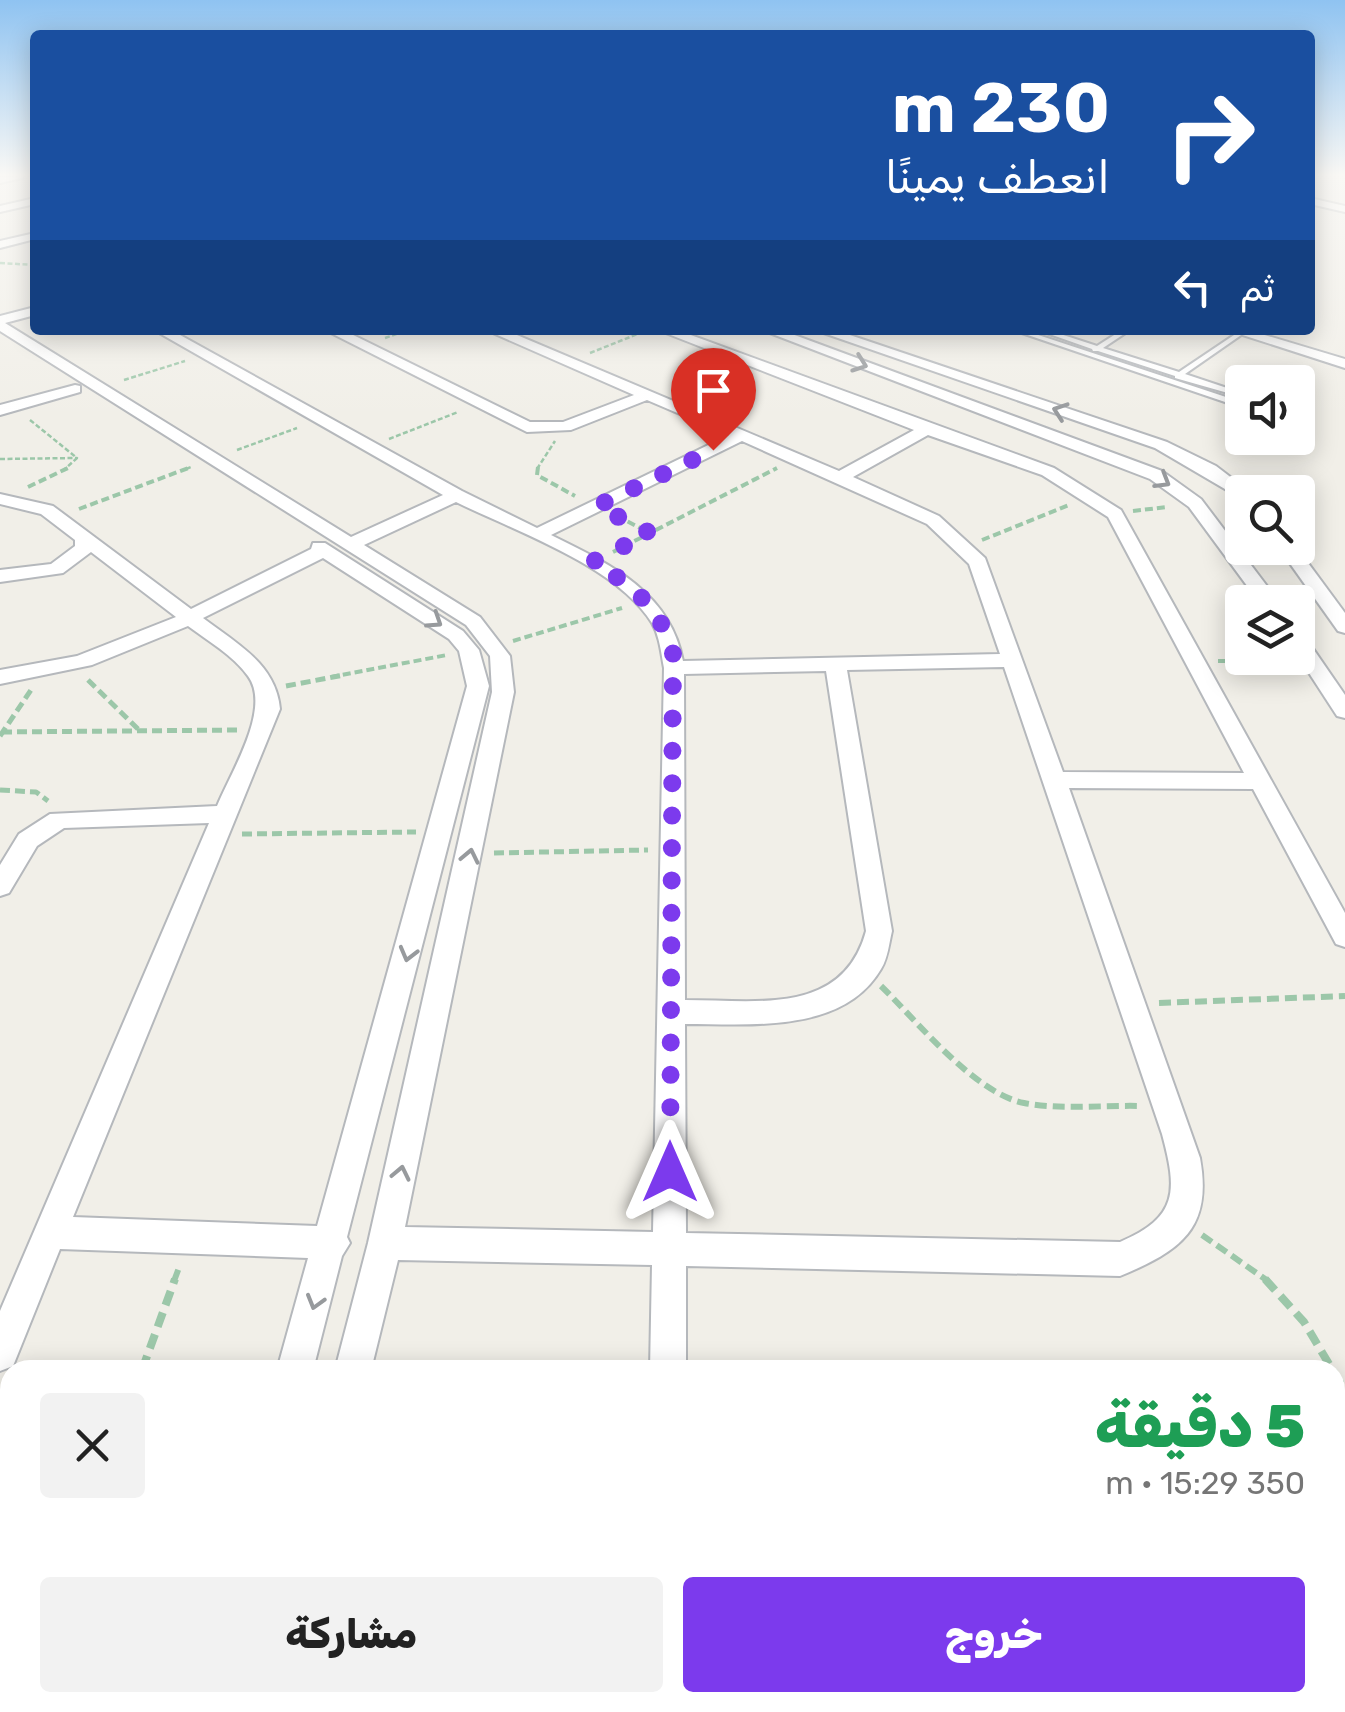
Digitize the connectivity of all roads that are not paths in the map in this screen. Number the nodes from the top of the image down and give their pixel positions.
1 (30, 313) edge
2 (0, 322) edge
3 (170, 335) edge
4 (342, 335) edge
5 (505, 335) edge
6 (679, 335) edge
7 (783, 335) edge
8 (837, 335) edge
9 (1030, 335) edge
10 (1058, 335) edge
11 (1119, 335) edge
12 (1233, 335) edge
13 (1252, 335) edge
14 (0, 340) edge
15 (1099, 348) junction
16 (1087, 355) junction
17 (37, 357) junction
18 (1342, 360) edge
19 (1180, 374) junction
20 (1169, 382) junction
21 (86, 389) junction
22 (1225, 391) edge
23 (1225, 394) edge
24 (646, 395) junction
25 (7, 408) edge
26 (926, 430) junction
27 (742, 436) junction
28 (840, 477) junction
29 (1225, 481) edge
30 (456, 495) junction
31 (1, 499) edge
32 (538, 535) junction
33 (84, 538) junction
34 (336, 547) junction
35 (1300, 565) edge
36 (0, 576) edge
37 (1256, 585) edge
38 (187, 616) junction
39 (1345, 627) edge
40 (1014, 660) junction
41 (836, 664) junction
42 (1315, 666) edge
43 (674, 668) junction
44 (0, 677) edge
45 (1345, 711) edge
46 (1054, 780) junction
47 (1261, 782) junction
48 (223, 824) junction
49 (0, 886) edge
50 (1345, 937) edge
51 (671, 1012) junction
52 (51, 1232) junction
53 (332, 1242) junction
54 (386, 1244) junction
55 (668, 1251) junction
56 (0, 1353) edge
57 (298, 1360) edge
58 (357, 1360) edge
59 (668, 1360) edge

1 - 2 street
2 - 17 street
3 - 30 street
4 - 24 street
5 - 24 street
6 - 26 street
7 -> 37 street
29 -> 8 street
9 - 16 lane
10 - 15 lane
11 - 15 lane
12 - 19 lane
13 - 18 street
14 - 17 street
15 - 16 lane
15 - 19 lane
16 - 20 lane
17 - 21 street
19 - 20 lane
19 - 22 lane
20 - 23 lane
21 - 25 street
21 - 34 street
24 - 27 street
26 - 28 street
26 - 47 street
27 - 28 street
27 - 32 street
28 - 40 street
30 - 32 street
30 - 34 street
31 - 33 street
32 - 43 street
33 - 36 street
33 - 38 street
34 - 38 street
34 -> 53 street
54 -> 34 street
35 - 39 street
38 - 44 street
38 - 48 street
40 - 41 street
40 - 46 street
41 - 43 street
41 - 51 street
42 - 45 street
43 - 51 street
46 - 47 street
46 - 55 street
47 - 50 street
48 - 49 street
48 - 52 street
51 - 55 street
52 - 53 street
52 - 56 street
53 -> 57 street
54 - 55 street
54 - 58 street
55 - 59 street

